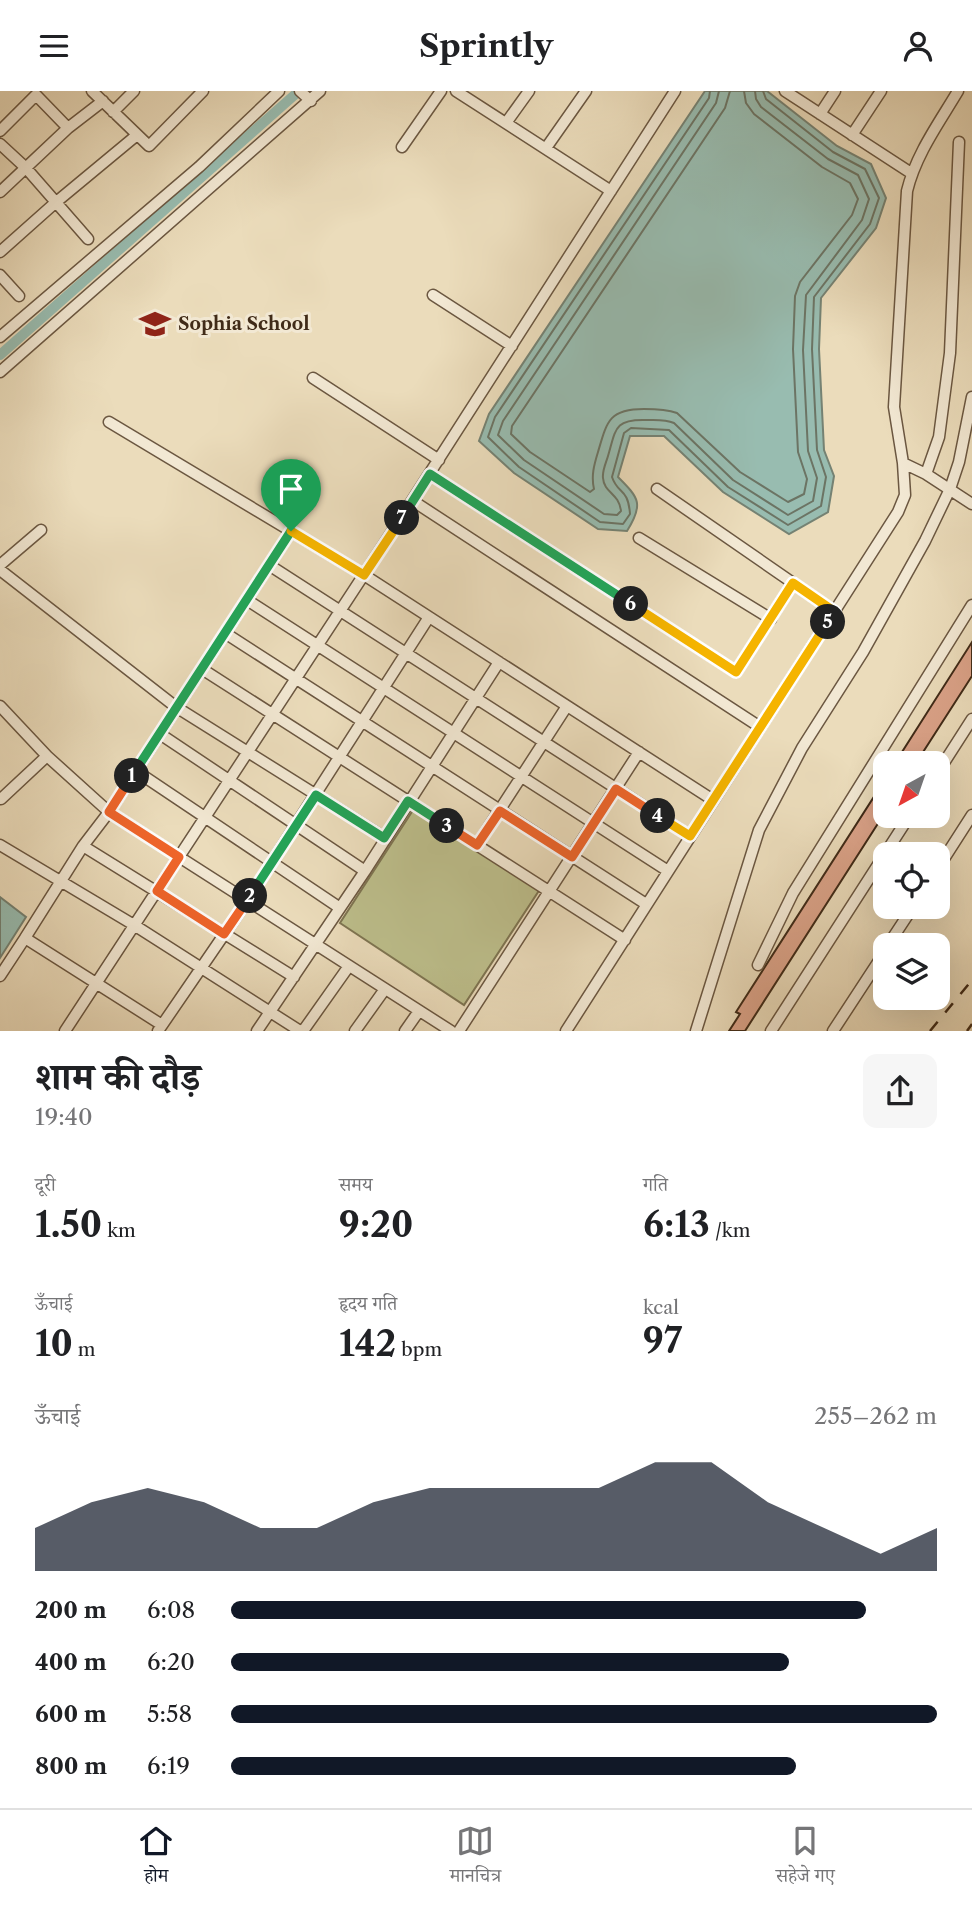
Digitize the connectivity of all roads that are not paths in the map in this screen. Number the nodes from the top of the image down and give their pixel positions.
1 (92, 91) edge
2 (134, 91) edge
3 (203, 91) edge
4 (279, 91) edge
5 (320, 91) edge
6 (441, 91) edge
7 (456, 91) edge
8 (529, 91) edge
9 (586, 91) edge
10 (675, 91) edge
11 (785, 91) edge
12 (835, 91) edge
13 (881, 91) edge
14 (958, 91) edge
15 (306, 96) edge
16 (103, 101) junction
17 (113, 112) junction
18 (820, 114) junction
19 (506, 123) junction
20 (68, 128) junction
21 (0, 131) edge
22 (138, 135) junction
23 (852, 135) junction
24 (959, 142) dead end
25 (0, 144) edge
26 (402, 147) dead end
27 (545, 148) junction
28 (26, 168) junction
29 (911, 173) junction
30 (611, 191) junction
31 (0, 192) edge
32 (55, 203) junction
33 (88, 239) dead end
34 (0, 252) edge
35 (0, 275) edge
36 (433, 295) dead end
37 (19, 296) dead end
38 (0, 337) edge
39 (512, 346) junction
40 (0, 372) edge
41 (313, 378) dead end
42 (972, 397) edge
43 (109, 422) dead end
44 (439, 460) junction
45 (903, 463) junction
46 (430, 474) junction
47 (926, 474) junction
48 (657, 489) dead end
49 (950, 489) junction
50 (413, 501) junction
51 (972, 504) edge
52 (41, 530) dead end
53 (291, 531) junction
54 (639, 538) dead end
55 (269, 565) junction
56 (0, 568) edge
57 (364, 575) junction
58 (793, 583) junction
59 (247, 600) junction
60 (972, 605) edge
61 (341, 610) junction
62 (835, 612) junction
63 (429, 617) junction
64 (771, 619) junction
65 (225, 633) junction
66 (317, 646) junction
67 (407, 652) junction
68 (499, 662) junction
69 (202, 669) junction
70 (296, 679) junction
71 (383, 689) junction
72 (476, 697) junction
73 (0, 706) edge
74 (567, 706) junction
75 (176, 707) junction
76 (272, 714) junction
77 (972, 719) edge
78 (362, 722) junction
79 (760, 727) junction
80 (453, 733) junction
81 (160, 734) junction
82 (544, 742) junction
83 (248, 752) junction
84 (639, 753) junction
85 (950, 753) edge
86 (47, 756) junction
87 (339, 757) junction
88 (431, 766) junction
89 (136, 771) junction
90 (522, 777) junction
91 (229, 781) junction
92 (616, 789) junction
93 (316, 795) junction
94 (0, 798) edge
95 (713, 800) junction
96 (408, 801) junction
97 (500, 811) junction
98 (109, 812) junction
99 (972, 815) edge
100 (205, 817) junction
101 (593, 824) junction
102 (296, 825) junction
103 (902, 828) edge
104 (690, 836) junction
105 (384, 838) junction
106 (0, 845) edge
107 (477, 845) junction
108 (83, 846) junction
109 (950, 849) edge
110 (179, 857) junction
111 (572, 857) junction
112 (272, 862) junction
113 (365, 871) junction
114 (668, 871) junction
115 (61, 880) junction
116 (157, 891) junction
117 (549, 891) junction
118 (247, 901) junction
119 (646, 904) junction
120 (340, 908) junction
121 (134, 925) junction
122 (224, 934) junction
123 (25, 938) junction
124 (625, 940) junction
125 (316, 945) junction
126 (758, 965) dead end
127 (349, 966) junction
128 (201, 967) junction
129 (873, 970) edge
130 (0, 976) edge
131 (294, 977) junction
132 (96, 983) junction
133 (385, 989) junction
134 (419, 1011) junction
135 (270, 1012) junction
136 (160, 1028) edge
137 (65, 1031) edge
138 (257, 1031) edge
139 (302, 1031) edge
140 (355, 1031) edge
141 (405, 1031) edge
142 (451, 1031) edge
143 (459, 1031) edge
144 (566, 1031) edge
145 (696, 1031) edge
146 (771, 1031) edge
147 (833, 1031) edge

1 - 16 street
2 - 17 street
3 - 22 street
4 - 38 street
5 - 15 street
6 - 26 street
7 - 19 street
8 - 19 street
9 - 27 street
10 - 30 street
11 - 18 street
12 - 18 street
13 - 23 street
14 - 29 street
15 - 40 street
16 - 17 street
16 - 20 street
17 - 22 street
18 - 23 street
19 - 27 street
20 - 21 street
20 - 28 street
22 - 32 street
23 - 29 street
24 - 47 street
25 - 28 street
27 - 30 street
28 - 31 street
28 - 32 street
29 - 45 street
30 - 39 street
32 - 33 street
32 - 34 street
35 - 37 street
36 - 39 street
39 - 44 street
41 - 44 street
42 - 49 street
43 - 53 street
44 - 46 street
45 - 47 street
45 - 62 street
46 - 50 street
46 - 64 street
47 - 49 street
48 - 58 street
49 - 51 street
49 - 145 street
50 - 57 street
50 - 79 street
52 - 56 street
53 - 55 street
53 - 57 street
54 - 64 street
55 - 59 street
55 - 61 street
56 - 75 street
57 - 61 street
57 - 63 street
58 - 62 street
58 - 64 street
59 - 65 street
59 - 66 street
60 - 126 street
61 - 66 street
61 - 67 street
62 - 79 street
63 - 67 street
63 - 68 street
65 - 69 street
65 - 70 street
66 - 70 street
66 - 71 street
67 - 71 street
67 - 72 street
68 - 72 street
68 - 74 street
69 - 75 street
69 - 76 street
70 - 76 street
70 - 78 street
71 - 78 street
71 - 80 street
72 - 80 street
72 - 82 street
73 - 86 street
74 - 82 street
74 - 84 street
75 - 81 street
75 - 83 street
76 - 83 street
76 - 87 street
77 - 85 street
78 - 87 street
78 - 88 street
79 - 95 street
80 - 88 street
80 - 90 street
81 - 89 street
81 - 91 street
82 - 90 street
82 - 92 street
83 - 91 street
83 - 93 street
84 - 92 street
84 - 95 street
86 - 94 street
86 - 98 street
87 - 93 street
87 - 96 street
88 - 96 street
88 - 97 street
89 - 98 street
89 - 100 street
90 - 97 street
90 - 101 street
91 - 100 street
91 - 102 street
92 - 101 street
92 - 104 street
93 - 102 street
93 - 105 street
95 - 104 street
96 - 105 street
96 - 107 street
97 - 107 street
97 - 111 street
98 - 108 street
98 - 110 street
99 - 109 street
100 - 110 street
100 - 112 street
101 - 111 street
101 - 114 street
102 - 112 street
102 - 113 street
103 - 146 street
104 - 114 street
105 - 113 street
106 - 115 street
107 - 117 street
108 - 115 street
108 - 116 street
110 - 116 street
110 - 118 street
111 - 117 street
111 - 119 street
112 - 118 street
112 - 120 street
113 - 120 street
114 - 119 street
115 - 121 street
115 - 123 street
116 - 121 street
116 - 122 street
117 - 124 street
117 - 143 street
118 - 122 street
118 - 125 street
119 - 124 street
120 - 125 street
121 - 128 street
121 - 132 street
122 - 128 street
122 - 131 street
123 - 130 street
123 - 132 street
124 - 144 street
125 - 127 street
125 - 131 street
127 - 133 street
127 - 139 street
128 - 135 street
128 - 136 street
129 - 147 street
131 - 135 street
132 - 136 street
132 - 137 street
133 - 134 street
133 - 140 street
134 - 141 street
134 - 142 street
135 - 138 street
135 - 139 street

